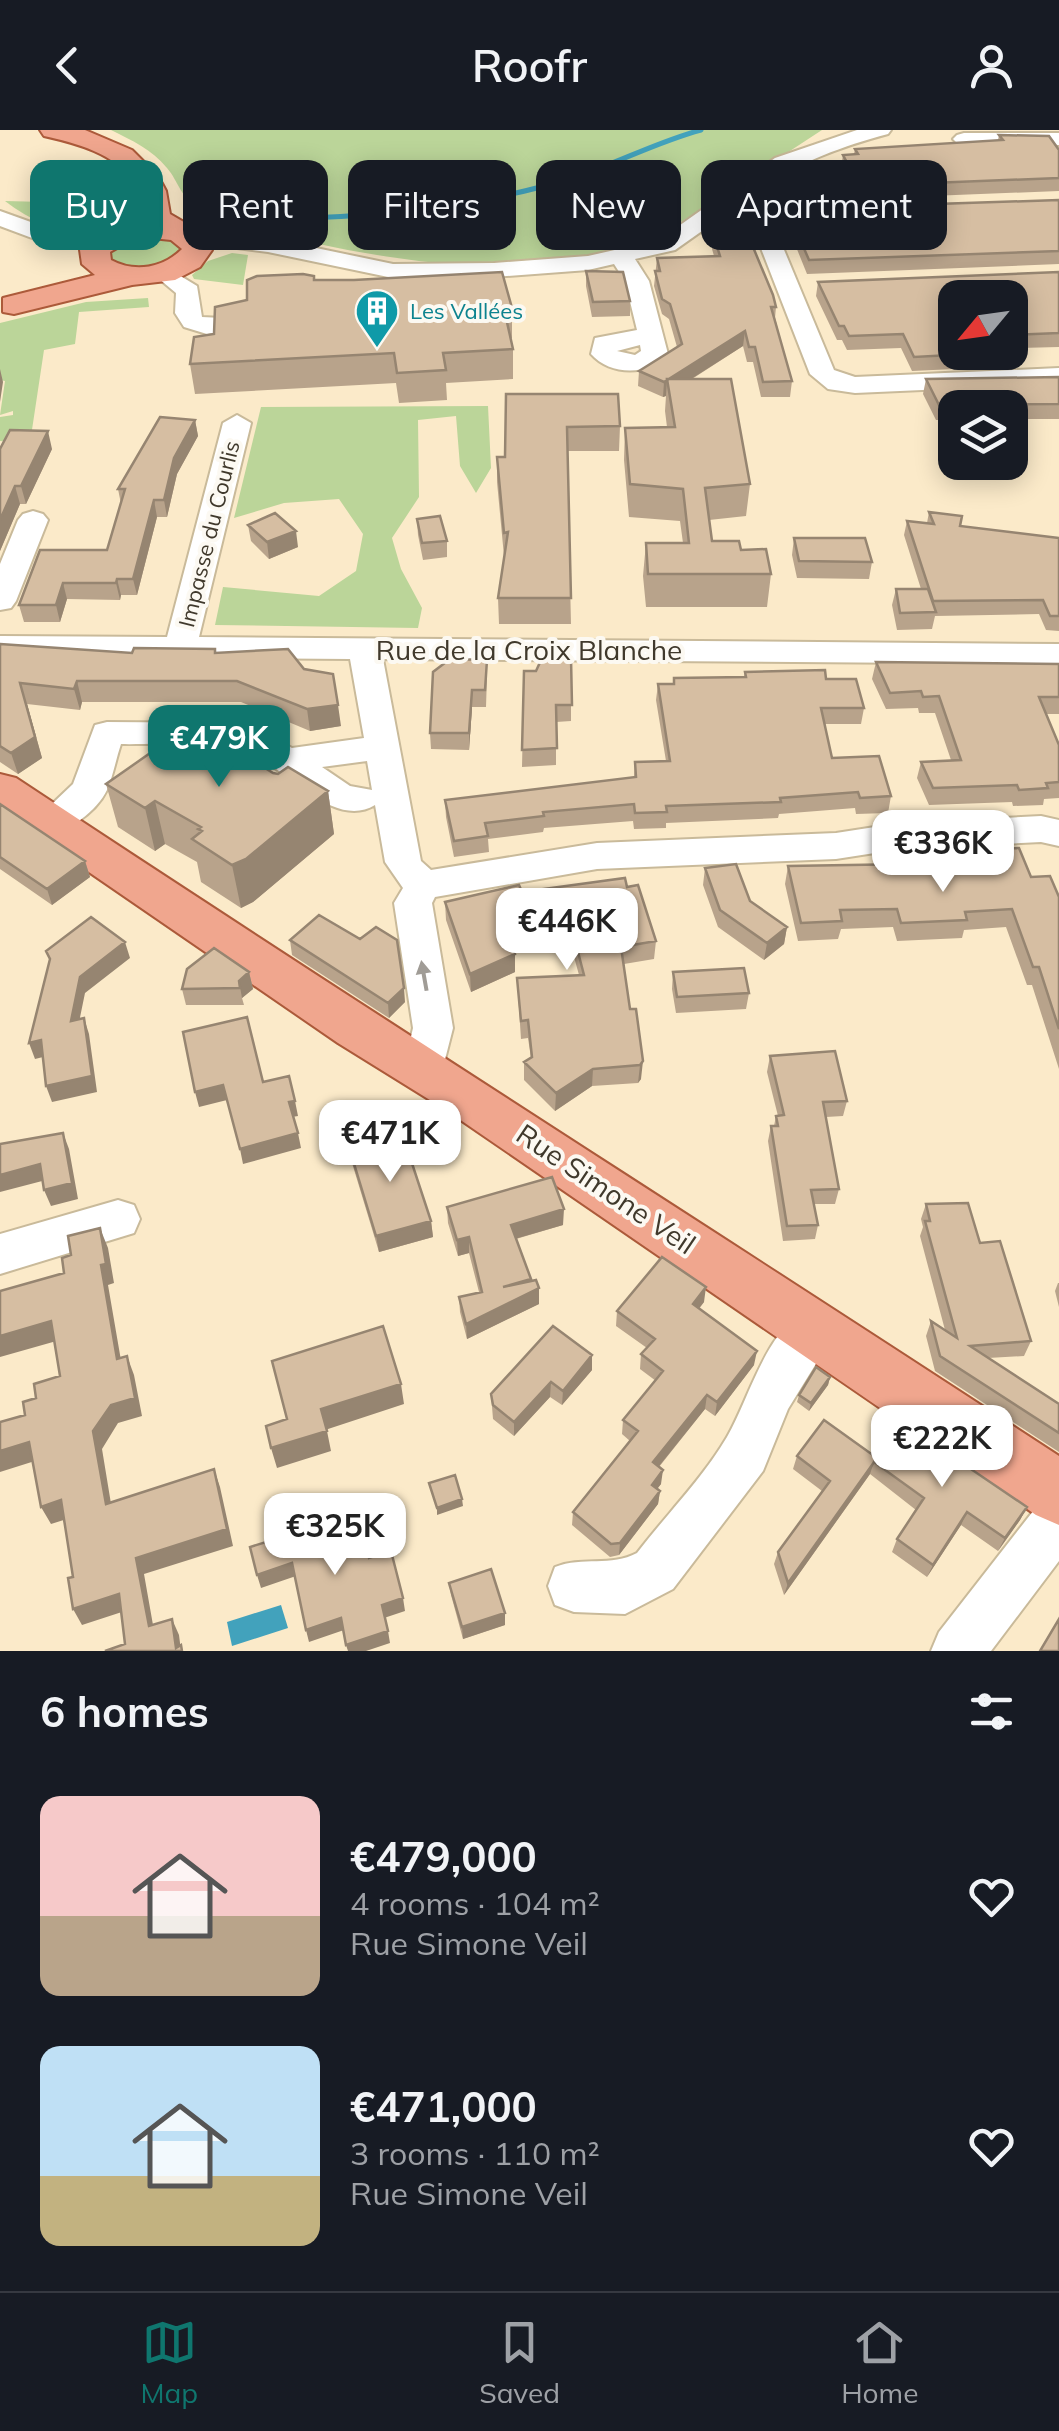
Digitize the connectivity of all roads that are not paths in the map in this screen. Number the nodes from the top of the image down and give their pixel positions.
1 (53, 130) edge
2 (881, 130) edge
3 (1059, 138) edge
4 (964, 140) edge
5 (123, 160) edge
6 (790, 160) edge
7 (0, 218) edge
8 (701, 223) edge
9 (163, 227) edge
10 (30, 229) edge
11 (163, 249) edge
12 (100, 250) edge
13 (106, 250) edge
14 (177, 250) junction
15 (784, 250) edge
16 (622, 257) junction
17 (130, 276) junction
18 (7, 308) edge
19 (234, 324) edge
20 (650, 336) dead end
21 (1059, 376) edge
22 (238, 423) dead end
23 (33, 520) dead end
24 (0, 602) edge
25 (0, 646) edge
26 (181, 646) junction
27 (364, 650) junction
28 (1059, 654) edge
29 (382, 747) junction
30 (287, 760) junction
31 (0, 788) edge
32 (361, 799) dead end
33 (50, 823) junction
34 (1059, 833) edge
35 (424, 883) junction
36 (424, 1071) junction
37 (118, 1219) dead end
38 (0, 1254) edge
39 (814, 1328) junction
40 (1059, 1493) edge
41 (1059, 1519) edge
42 (574, 1586) dead end
43 (958, 1651) edge

1 - 5 main road
2 - 6 street
3 - 4 street
7 - 10 street
8 - 16 street
9 - 14 main road
11 - 14 main road
12 - 18 main road
13 - 17 main road
14 - 16 street
14 - 17 main road
14 - 19 street
15 - 21 street
16 - 20 street
17 - 18 main road
22 - 26 street, Impasse du Courlis
23 - 24 street
25 - 26 street, Rue de la Croix Blanche
26 - 27 street, Rue de la Croix Blanche
27 - 28 street, Rue de la Croix Blanche
27 - 29 street
29 - 30 street
29 - 35 street
30 - 32 street
30 - 33 street
31 - 33 main road, Rue Simone Veil
33 - 36 main road, Rue Simone Veil
34 - 35 street
36 -> 35 street
36 - 39 main road, Rue Simone Veil
37 - 38 street
39 - 40 main road, Rue Simone Veil
39 - 42 street
41 - 43 street

